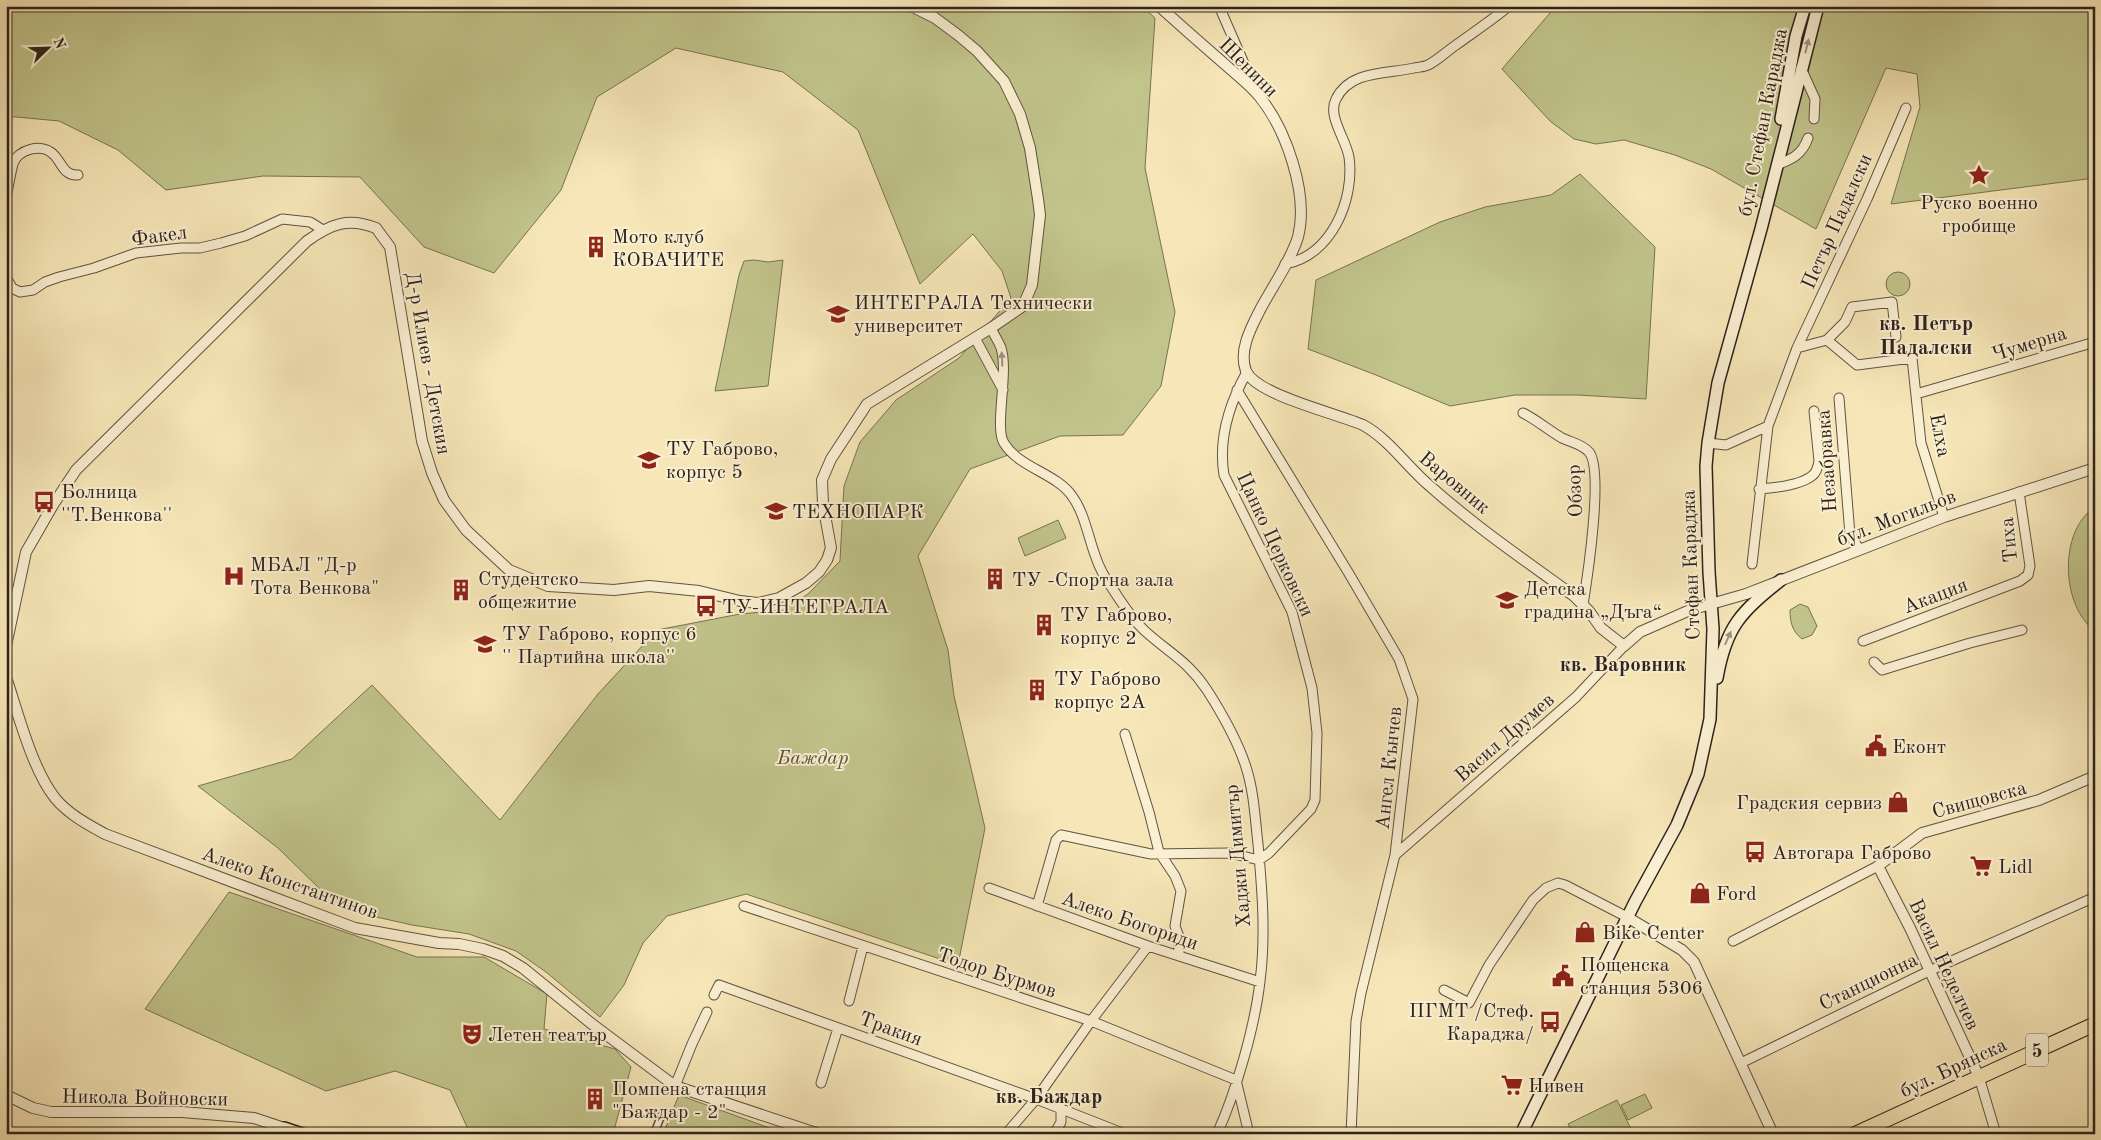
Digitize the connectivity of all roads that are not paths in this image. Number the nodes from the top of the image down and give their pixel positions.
1 (911, 6) edge
2 (1159, 6) edge
3 (1219, 6) edge
4 (1508, 6) edge
5 (1804, 6) edge
6 (1818, 6) edge
7 (1801, 68) junction
8 (1257, 93) junction
9 (1906, 108) dead end
10 (1814, 119) tunnel mouth
11 (1808, 138) tunnel mouth
12 (6, 155) edge
13 (14, 163) junction
14 (1777, 165) junction
15 (78, 175) dead end
16 (6, 199) edge
17 (1761, 229) junction
18 (323, 230) junction
19 (1285, 264) junction
20 (6, 277) edge
21 (991, 328) junction
22 (1896, 337) dead end
23 (975, 338) junction
24 (1827, 340) junction
25 (2095, 342) edge
26 (1797, 348) junction
27 (1247, 372) junction
28 (1237, 390) junction
29 (1004, 392) junction
30 (1916, 394) junction
31 (1839, 398) dead end
32 (1814, 411) dead end
33 (1523, 413) dead end
34 (1768, 426) junction
35 (1708, 443) junction
36 (2095, 468) edge
37 (1759, 489) junction
38 (2019, 492) junction
39 (1944, 517) junction
40 (1859, 549) junction
41 (1752, 564) dead end
42 (1781, 580) junction
43 (2020, 581) joint
44 (1583, 605) junction
45 (1712, 605) junction
46 (2022, 630) dead end
47 (1863, 641) dead end
48 (6, 646) edge
49 (1624, 646) junction
50 (1874, 662) dead end
51 (6, 677) edge
52 (1710, 719) junction
53 (1125, 734) dead end
54 (2095, 776) edge
55 (1158, 852) junction
56 (1396, 855) junction
57 (1259, 860) junction
58 (1878, 866) junction
59 (989, 888) dead end
60 (2095, 897) edge
61 (744, 906) dead end
62 (1037, 906) junction
63 (1627, 917) junction
64 (1733, 941) dead end
65 (863, 946) junction
66 (1148, 946) junction
67 (1179, 955) junction
68 (1929, 971) junction
69 (1260, 982) junction
70 (1444, 990) dead end
71 (714, 995) dead end
72 (849, 1001) dead end
73 (707, 1012) dead end
74 (1091, 1021) junction
75 (2095, 1024) edge
76 (838, 1028) junction
77 (1741, 1064) junction
78 (1979, 1077) junction
79 (1236, 1080) junction
80 (821, 1083) dead end
81 (675, 1086) junction
82 (6, 1095) edge
83 (1036, 1099) junction
84 (1061, 1108) junction
85 (661, 1116) dead end
86 (282, 1131) edge
87 (1060, 1133) edge
88 (302, 1134) edge
89 (654, 1134) edge
90 (819, 1134) edge
91 (1006, 1134) edge
92 (1125, 1134) edge
93 (1216, 1134) edge
94 (1249, 1134) edge
95 (1351, 1134) edge
96 (1521, 1134) edge
97 (1773, 1134) edge
98 (1856, 1134) edge
99 (1996, 1134) edge

1 - 21 street, Д-р Илиев - Детския
2 - 8 street, Шенини
3 - 8 street
4 - 19 street
5 - 17 main road, бул. Стефан Караджа
7 -> 6 main road, бул. Стефан Караджа
7 - 10 street
7 - 14 main road, бул. Стефан Караджа
8 - 19 street, Шенини
9 - 26 street, Петър Падалски
11 - 14 street
12 - 13 street
13 - 15 street
13 - 16 street
14 - 17 main road, бул. Стефан Караджа
17 - 35 main road, Стефан Караджа
18 - 20 street, Факел
18 - 23 street, Д-р Илиев - Детския
18 - 48 street, Д-р Илиев - Детския
19 - 27 street, Шенини
21 - 23 street, Д-р Илиев - Детския
29 -> 21 street, Хаджи Димитър
22 - 24 street
23 - 29 street
24 - 26 street
24 - 30 street, Елха
25 - 30 street, Чумерна
26 - 34 street, Петър Падалски
27 - 28 street, Цанко Церковски
27 - 44 street, Варовник
28 - 56 street, Ангел Кънчев
28 - 57 street, Цанко Церковски
29 - 57 street, Хаджи Димитър
30 - 39 street, Елха
31 - 40 street, Незабравка
32 - 37 street
33 - 44 street, Обзор
34 - 35 street
34 - 37 street, Петър Падалски
35 - 45 main road, Стефан Караджа
36 - 38 street, бул. Могильов
37 - 41 street, Петър Падалски
38 - 39 street, бул. Могильов
38 - 43 street, Тиха
39 - 40 street, бул. Могильов
40 - 42 street, бул. Могильов
42 - 45 street, бул. Могильов
52 -> 42 main road
43 - 47 street, Акация
44 - 49 street, Варовник
45 - 49 street, Васил Друмев
45 - 52 main road, Стефан Караджа
46 - 50 street
49 - 56 street, Васил Друмев
51 - 81 street, Алеко Константинов
52 - 63 main road, Стефан Караджа
53 - 55 street
54 - 58 street, Свищовска
55 - 57 street
55 - 62 street
55 - 67 street
56 - 95 street, Ангел Кънчев
57 - 69 street, Хаджи Димитър
58 - 64 street
58 - 68 street, Васил Неделчев
59 - 62 street, Алеко Богориди
60 - 68 street, Станционна
61 - 65 street, Тодор Бурмов
62 - 66 street, Алеко Богориди
63 - 70 street
63 - 77 street
63 - 96 main road, Стефан Караджа
65 - 72 street
65 - 74 street, Тодор Бурмов
66 - 67 street, Алеко Богориди
66 - 74 street
67 - 69 street, Алеко Богориди
68 - 77 street, Станционна
68 - 78 street, Васил Неделчев
69 - 79 street, Хаджи Димитър
71 - 76 street, Тракия
73 - 81 street
74 - 79 street, Тодор Бурмов
74 - 83 street
75 - 78 main road, бул. Брянска / 5
76 - 80 street
76 - 83 street, Тракия
77 - 97 street
78 - 98 main road, бул. Брянска / 5
78 - 99 street
79 - 93 street, Хаджи Димитър
79 - 94 street
81 - 90 street, Алеко Константинов
82 - 86 street, Никола Войновски
83 - 84 street, Тракия
83 - 91 street
84 - 87 street
84 - 92 street, Тракия
85 - 89 street
86 - 88 main road

